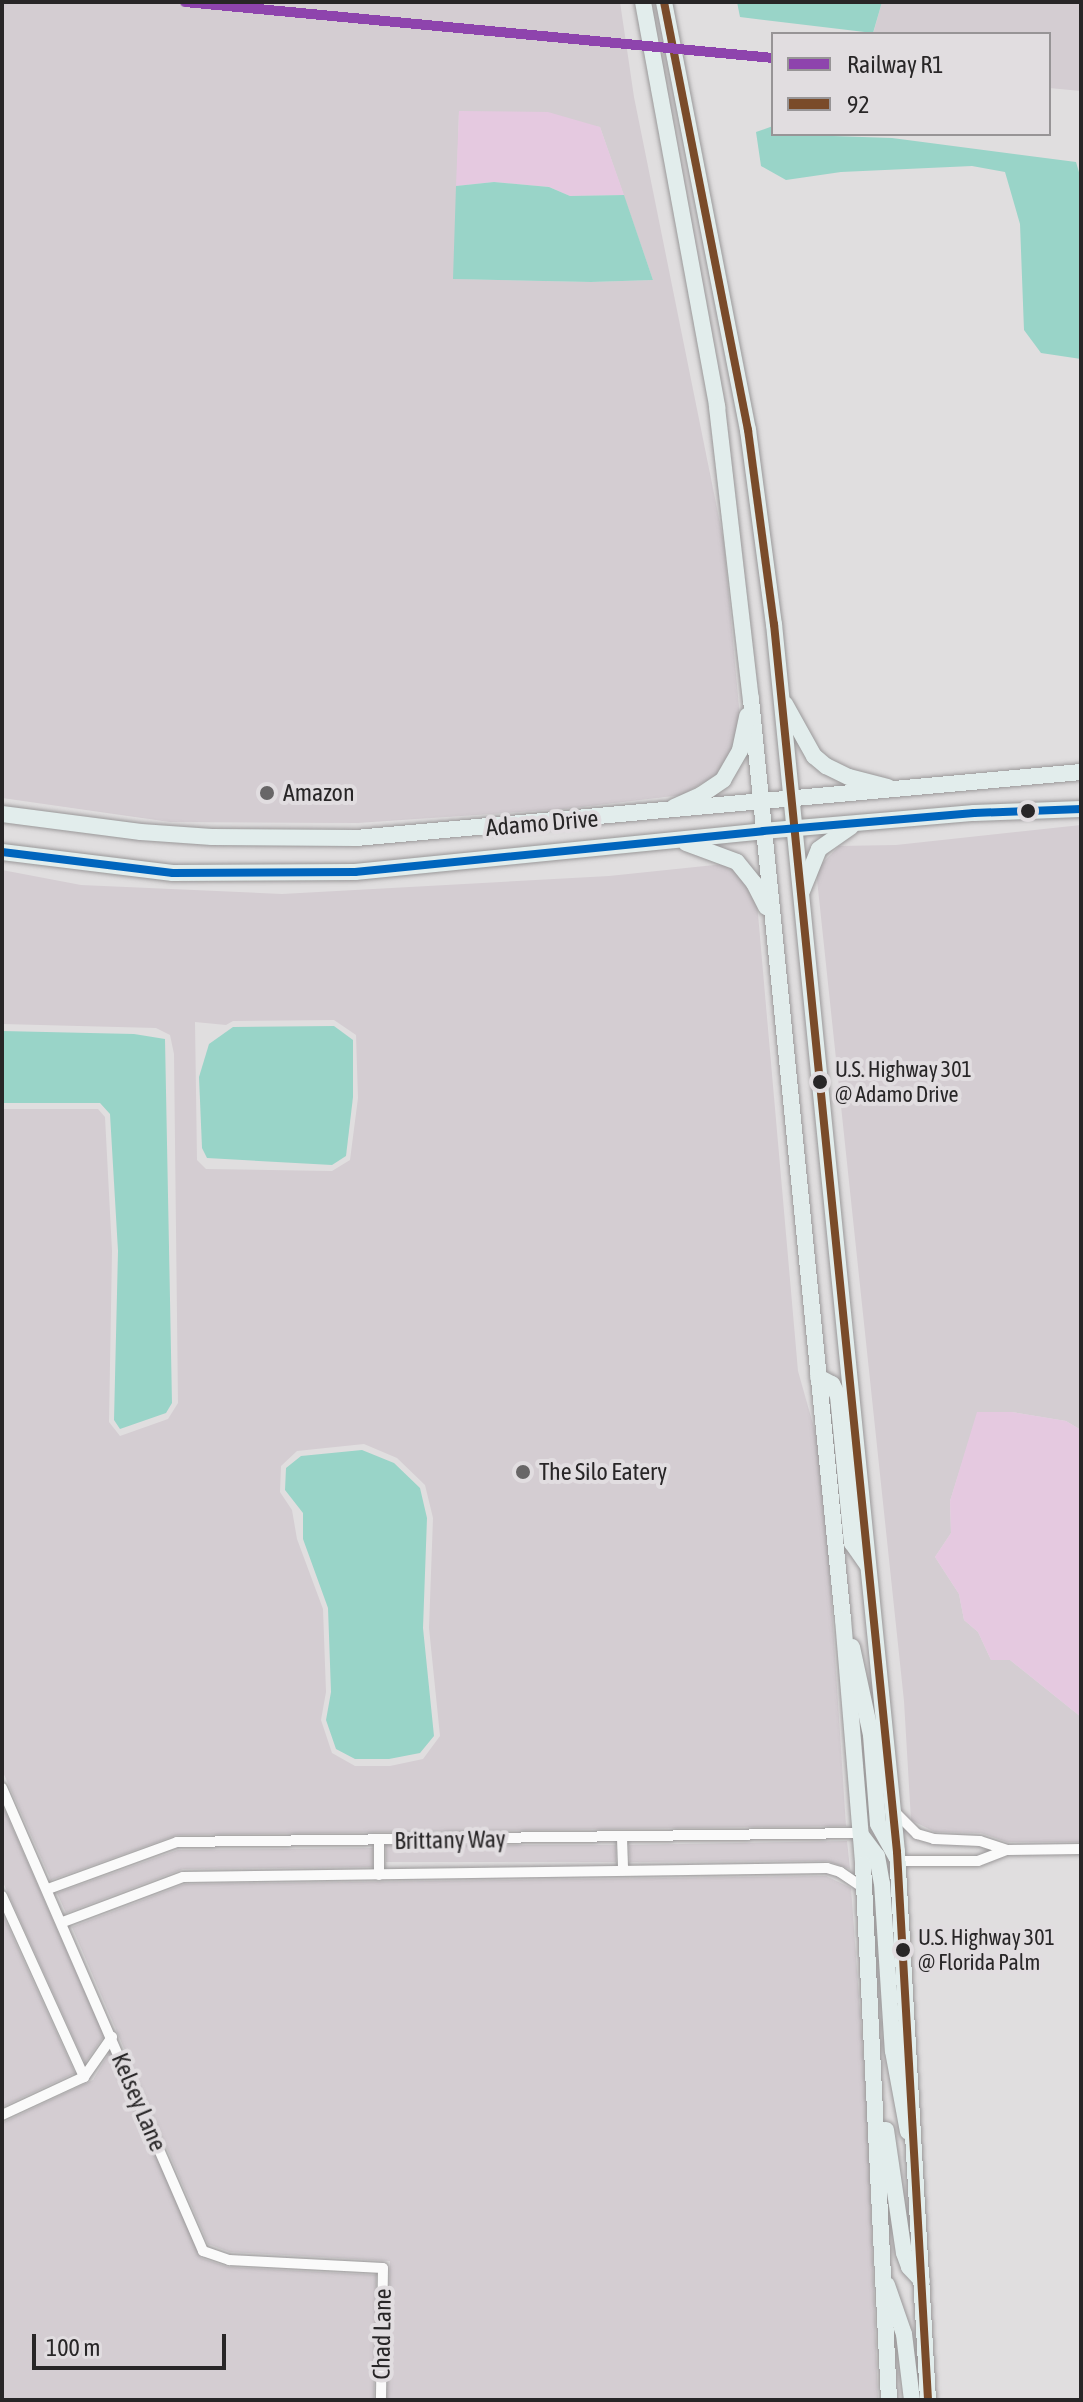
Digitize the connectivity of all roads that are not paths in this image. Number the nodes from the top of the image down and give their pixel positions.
1 (643, 2) edge
2 (664, 2) edge
3 (780, 694) junction
4 (751, 699) junction
5 (1081, 772) edge
6 (901, 790) junction
7 (790, 801) junction
8 (760, 803) junction
9 (1081, 809) edge
10 (661, 812) junction
11 (2, 814) edge
12 (858, 824) junction
13 (793, 828) junction
14 (763, 831) junction
15 (680, 841) junction
16 (2, 852) edge
17 (800, 901) junction
18 (772, 922) junction
19 (818, 1377) junction
20 (869, 1567) junction
21 (843, 1619) junction
22 (2, 1788) edge
23 (893, 1808) junction
24 (861, 1833) junction
25 (622, 1838) junction
26 (379, 1841) junction
27 (1081, 1849) edge
28 (1007, 1850) junction
29 (898, 1861) junction
30 (623, 1869) junction
31 (379, 1875) junction
32 (48, 1889) junction
33 (865, 1889) junction
34 (2, 1896) edge
35 (63, 1922) junction
36 (112, 2037) junction
37 (873, 2045) junction
38 (84, 2077) junction
39 (2, 2115) edge
40 (916, 2153) junction
41 (383, 2268) joint
42 (884, 2280) junction
43 (922, 2281) junction
44 (381, 2400) edge
45 (889, 2400) edge
46 (912, 2400) edge
47 (928, 2400) edge

1 - 4 main road
2 - 3 main road
3 - 6 main road
3 - 7 main road
4 - 8 main road
4 - 10 main road
5 - 6 main road, Adamo Drive
6 - 7 main road, Adamo Drive
7 - 8 main road, Adamo Drive
7 - 13 main road
8 - 10 main road, Adamo Drive
8 - 14 main road
9 - 12 main road, Adamo Drive
10 - 11 main road, Adamo Drive
12 - 13 main road, Adamo Drive
12 - 17 main road
13 - 14 main road, Adamo Drive
13 - 17 main road
14 - 15 main road, Adamo Drive
14 - 18 main road
15 - 16 main road, Adamo Drive
15 - 18 main road
17 - 20 main road
18 - 19 main road
19 - 20 main road
19 - 21 main road
20 - 23 main road
21 - 24 main road
21 - 29 main road
22 - 32 street, Kelsey Lane
23 - 28 street
23 - 29 main road
24 - 25 street, Brittany Way
24 - 33 main road
24 - 40 main road
25 - 26 street, Brittany Way
25 - 30 street
26 - 31 street
26 - 32 street, Brittany Way
27 - 28 street
28 - 29 street
29 - 40 main road
30 - 31 street, Brittany Way
30 - 33 street, Brittany Way
31 - 35 street, Brittany Way
32 - 35 street, Kelsey Lane
33 - 37 main road
34 - 38 street
35 - 36 street, Kelsey Lane
36 - 38 street
36 - 41 street, Kelsey Lane
37 - 42 main road
37 - 43 main road
38 - 39 street
40 - 43 main road
41 - 44 street, Chad Lane
42 - 45 main road
42 - 46 main road
43 - 47 main road

